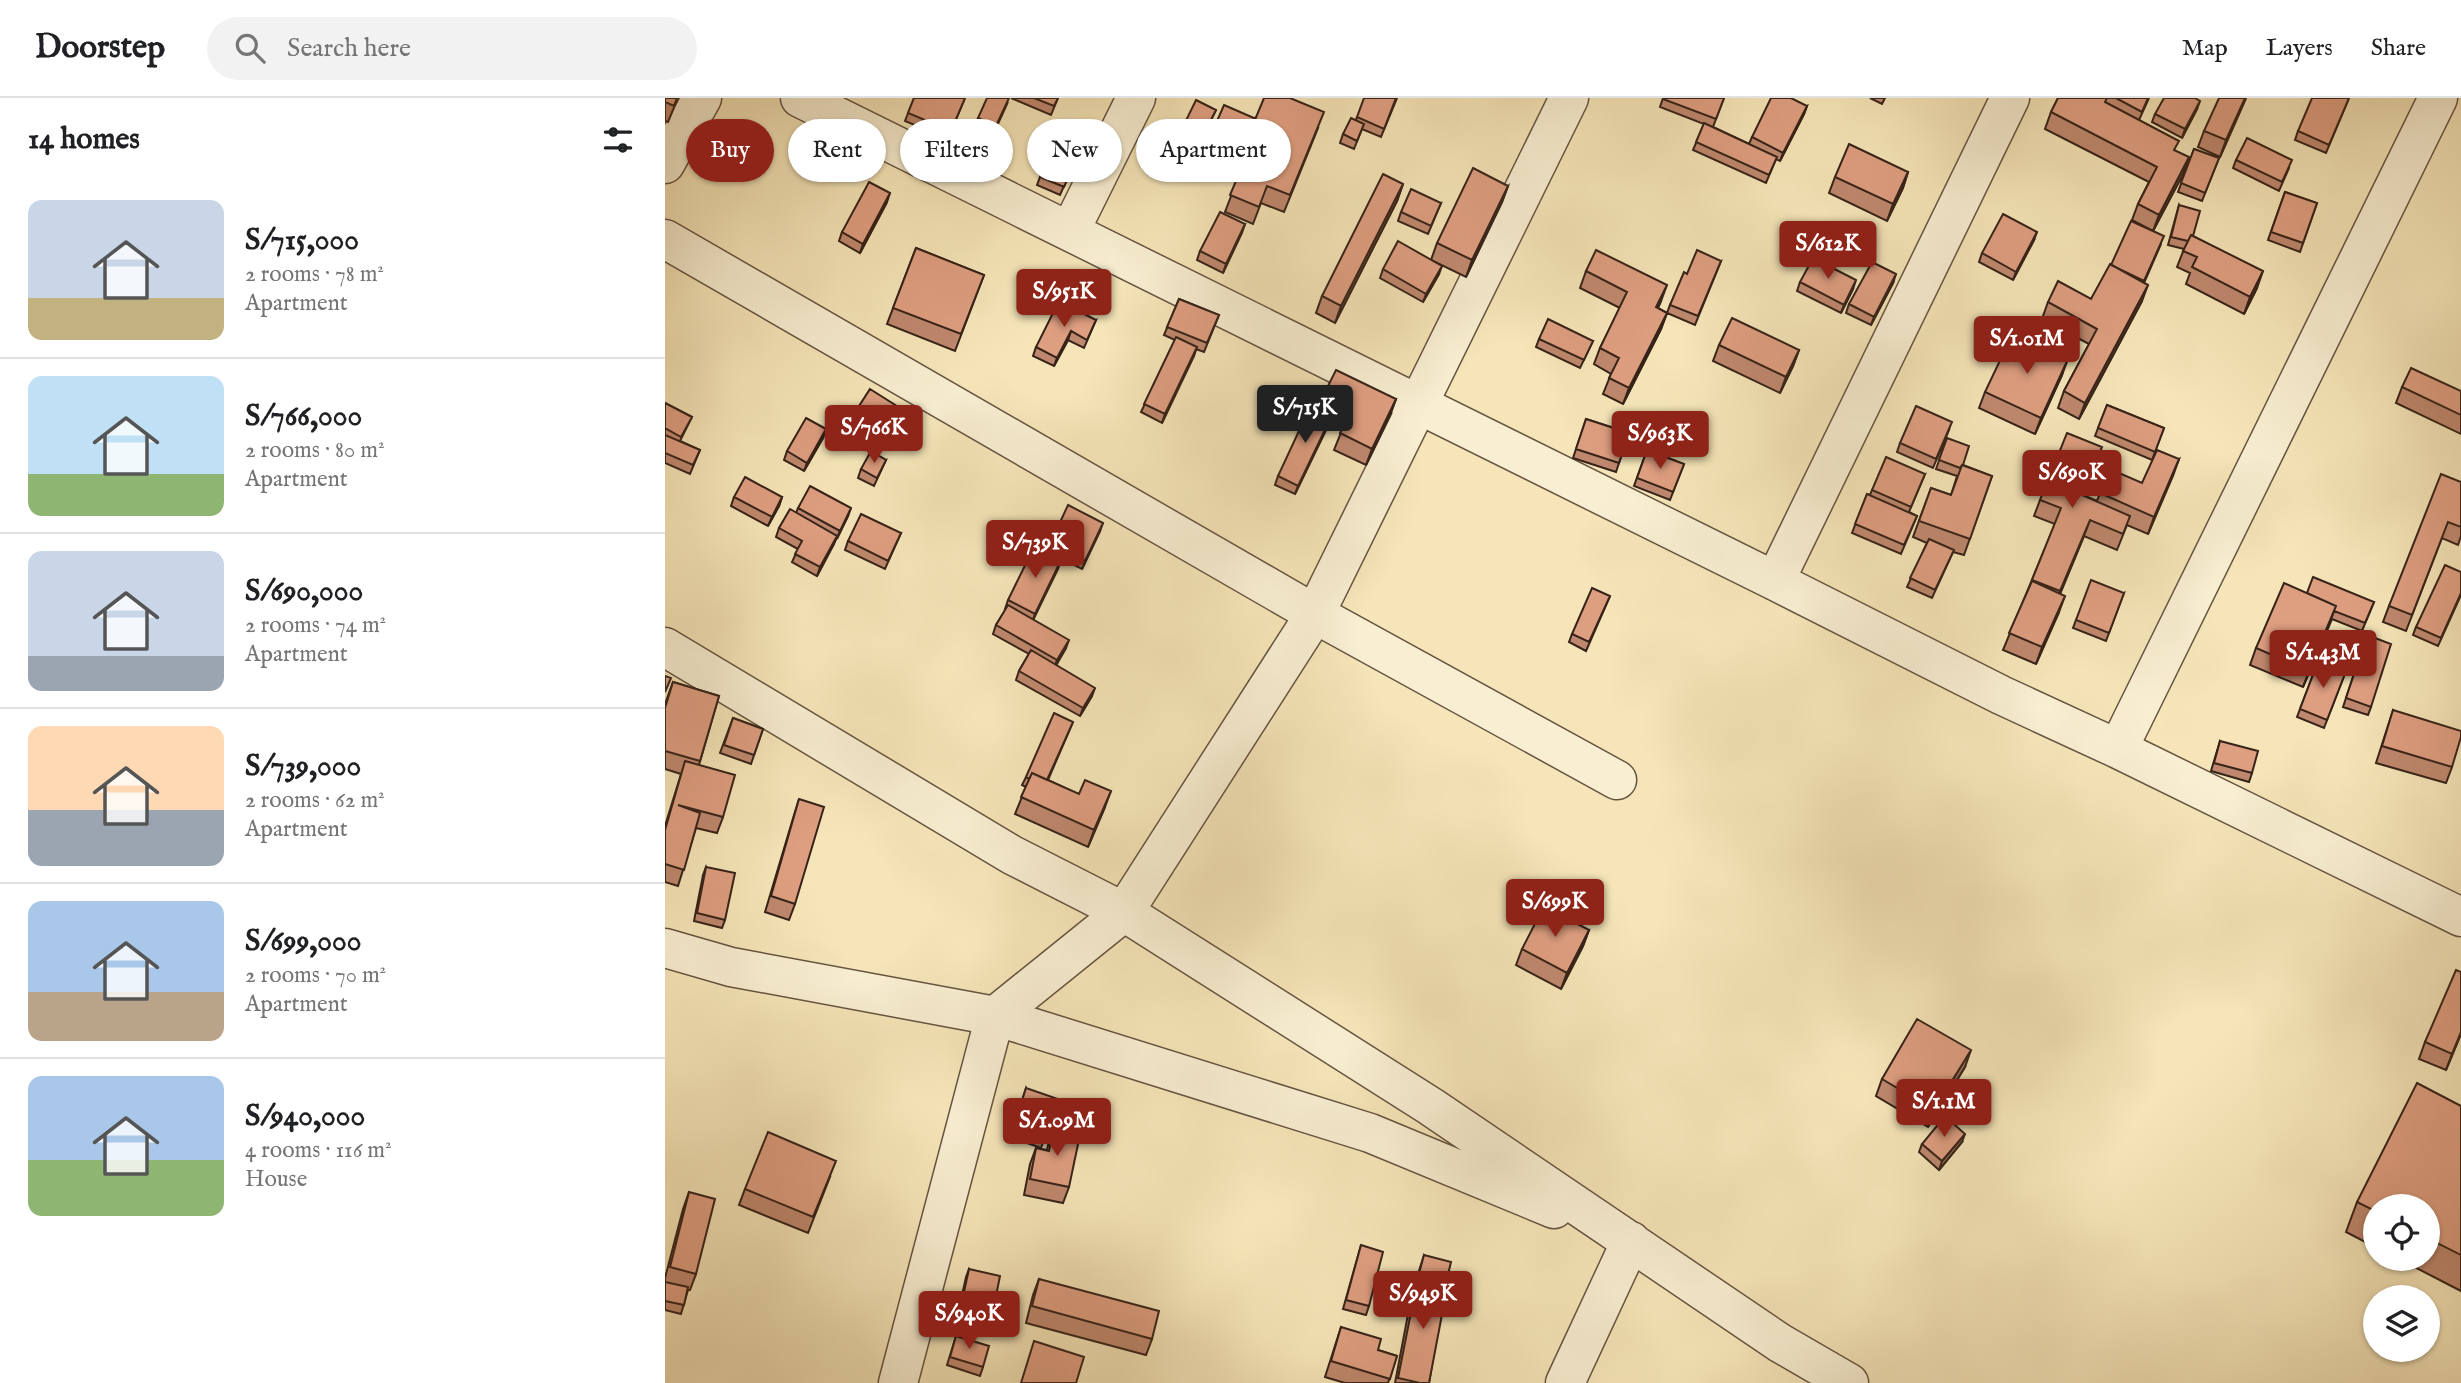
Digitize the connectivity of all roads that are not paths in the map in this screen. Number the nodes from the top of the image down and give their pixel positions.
1 (702, 98) edge
2 (800, 98) edge
3 (1136, 98) edge
4 (1569, 98) edge
5 (2010, 98) edge
6 (2438, 98) edge
7 (665, 164) edge
8 (1070, 231) junction
9 (665, 239) edge
10 (1419, 403) junction
11 (1776, 581) junction
12 (1315, 614) junction
13 (665, 647) edge
14 (2118, 749) junction
15 (1617, 779) dead end
16 (2459, 911) edge
17 (1124, 912) junction
18 (665, 948) edge
19 (995, 1016) junction
20 (1631, 1241) junction
21 (898, 1383) edge
22 (1565, 1383) edge
23 (1849, 1383) edge

1 - 7 street
2 - 8 street
3 - 8 street
4 - 10 street
5 - 11 street
6 - 14 street
8 - 10 street
9 - 12 street
10 - 11 street
10 - 12 street
11 - 14 street
12 - 15 street
12 - 17 street
13 - 17 street
14 - 16 street
17 - 19 street
17 - 20 street
18 - 19 street
19 - 20 street
19 - 21 street
20 - 22 street
20 - 23 street

